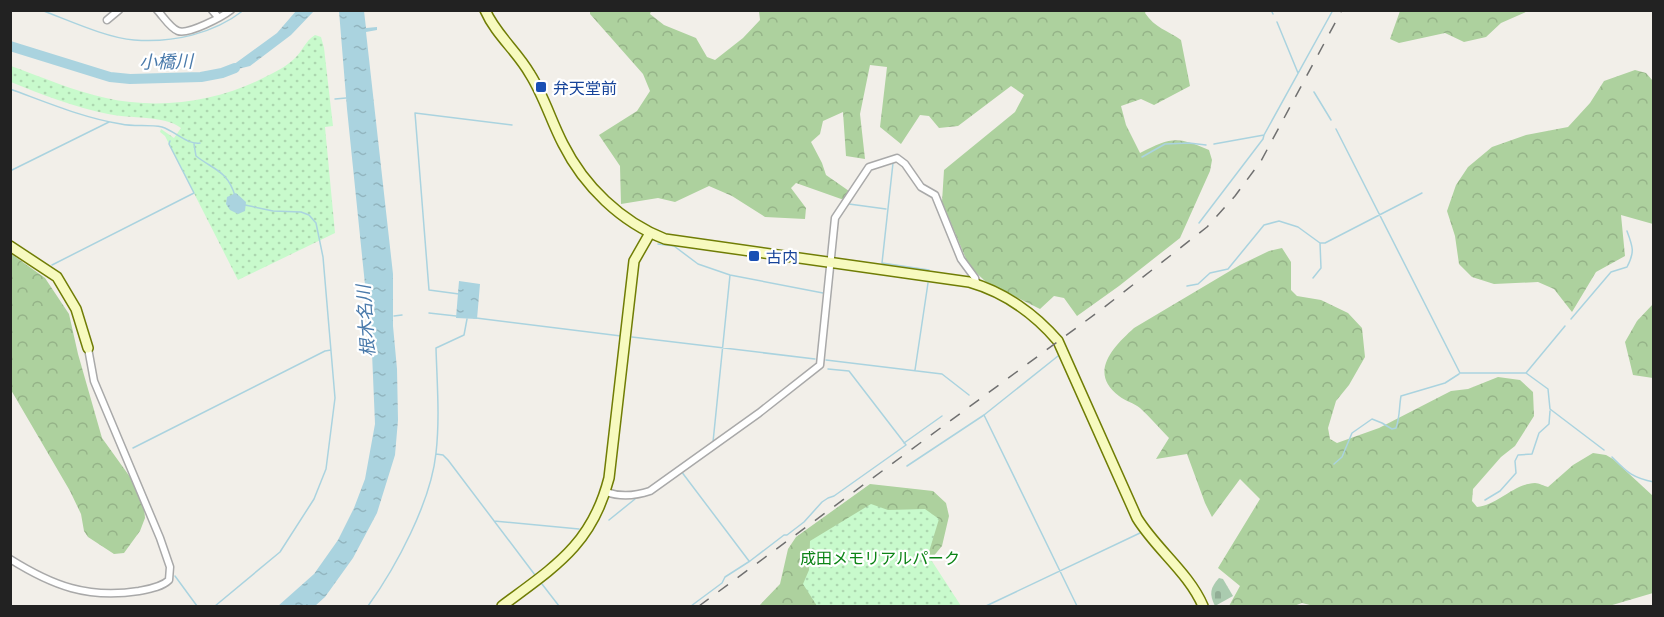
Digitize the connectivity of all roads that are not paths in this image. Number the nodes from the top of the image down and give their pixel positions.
1 (119, 10) edge
2 (158, 10) edge
3 (212, 10) edge
4 (231, 10) edge
5 (485, 10) edge
6 (218, 17) junction
7 (107, 20) dead end
8 (650, 233) junction
9 (10, 246) edge
10 (831, 264) junction
11 (976, 285) junction
12 (88, 348) joint
13 (606, 492) junction
14 (10, 559) edge
15 (502, 606) edge
16 (1203, 606) edge

1 - 7 street
2 - 6 street
3 - 6 street
4 - 6 street
5 - 8 street
8 - 10 street
8 - 13 street
9 - 12 street
10 - 11 street
10 - 11 street
10 - 13 street
11 - 16 street
12 - 14 street
13 - 15 street

